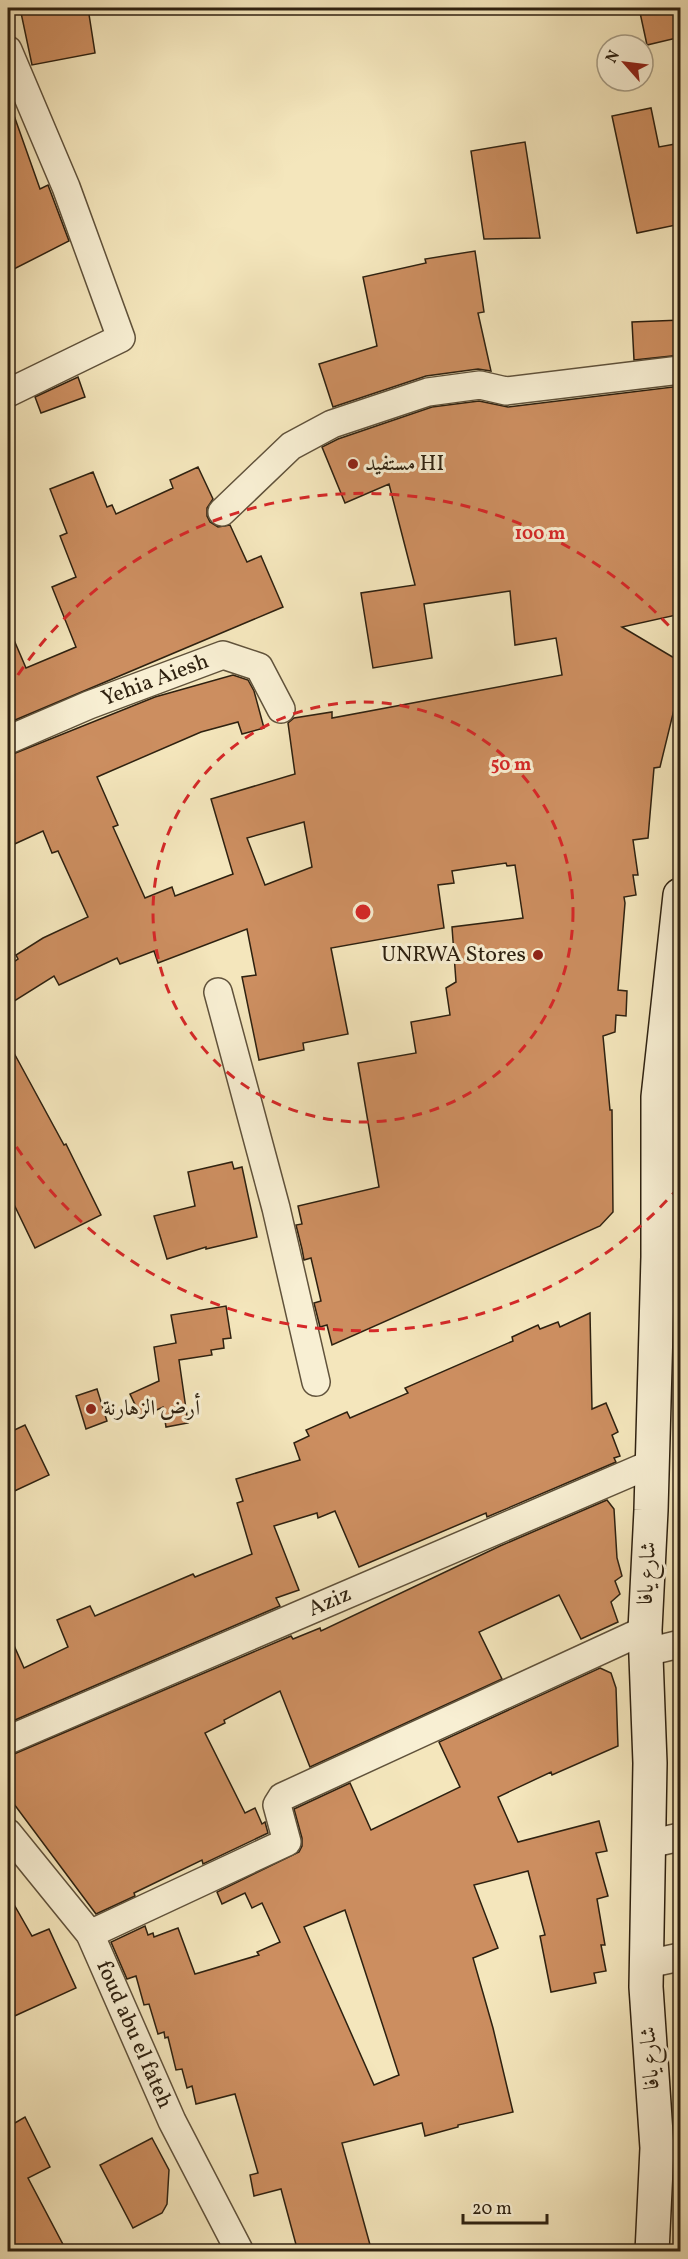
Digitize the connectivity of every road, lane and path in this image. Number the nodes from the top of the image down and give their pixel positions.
1 (8, 50) edge
2 (681, 369) edge
3 (8, 393) edge
4 (222, 512) dead end
5 (281, 709) dead end
6 (8, 740) edge
7 (681, 895) edge
8 (218, 992) dead end
9 (316, 1382) dead end
10 (651, 1464) junction
11 (646, 1641) junction
12 (681, 1644) edge
13 (8, 1740) edge
14 (8, 1833) edge
15 (681, 1837) edge
16 (649, 1844) junction
17 (90, 1934) junction
18 (681, 1957) edge
19 (647, 1964) junction
20 (240, 2252) edge
21 (652, 2252) edge

1 - 3 street
2 - 4 street
5 - 6 street, Yehia Aiesh
7 - 10 street, شارع يافا
8 - 9 street
10 - 11 street, شارع يافا
10 - 13 street, Aziz
11 - 12 street
11 - 16 street, شارع يافا
11 - 17 street
14 - 17 street, foud abu el fateh
15 - 16 street
16 - 19 street, شارع يافا
17 - 20 street, foud abu el fateh
18 - 19 street
19 - 21 street, شارع يافا

